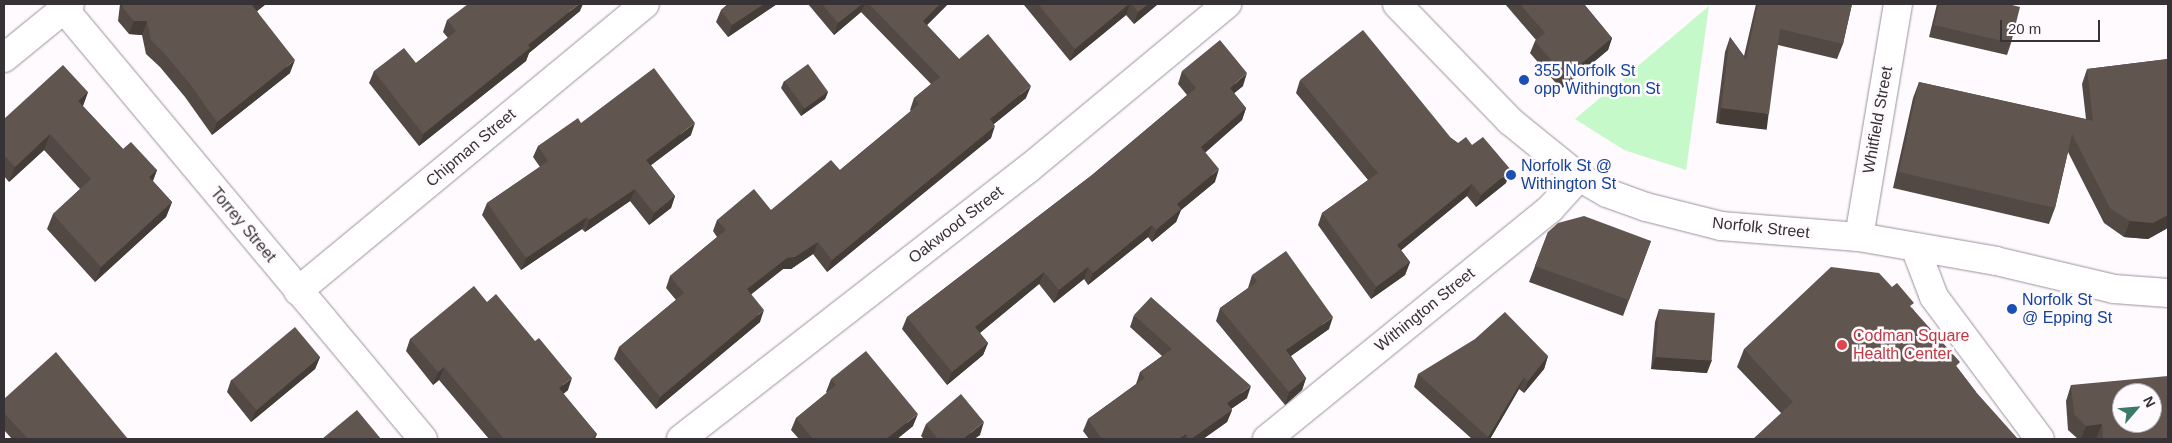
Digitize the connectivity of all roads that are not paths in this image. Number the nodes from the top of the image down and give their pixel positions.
1 (645, 4) edge
2 (1227, 4) edge
3 (1397, 4) edge
4 (1898, 4) edge
5 (67, 6) edge
6 (4, 58) edge
7 (1579, 176) junction
8 (1859, 237) junction
9 (1915, 247) junction
10 (298, 291) junction
11 (2168, 293) edge
12 (423, 439) edge
13 (681, 439) edge
14 (1267, 439) edge
15 (2040, 439) edge

1 - 10 street, Chipman Street
2 - 13 street, Oakwood Street
3 - 7 street, Norfolk Street
4 - 8 street, Whitfield Street
5 - 6 street
5 - 10 street, Torrey Street
7 - 8 street, Norfolk Street
7 - 14 street, Withington Street
8 - 9 street, Norfolk Street
9 - 11 street, Norfolk Street
9 - 15 street
10 - 12 street, Torrey Street

